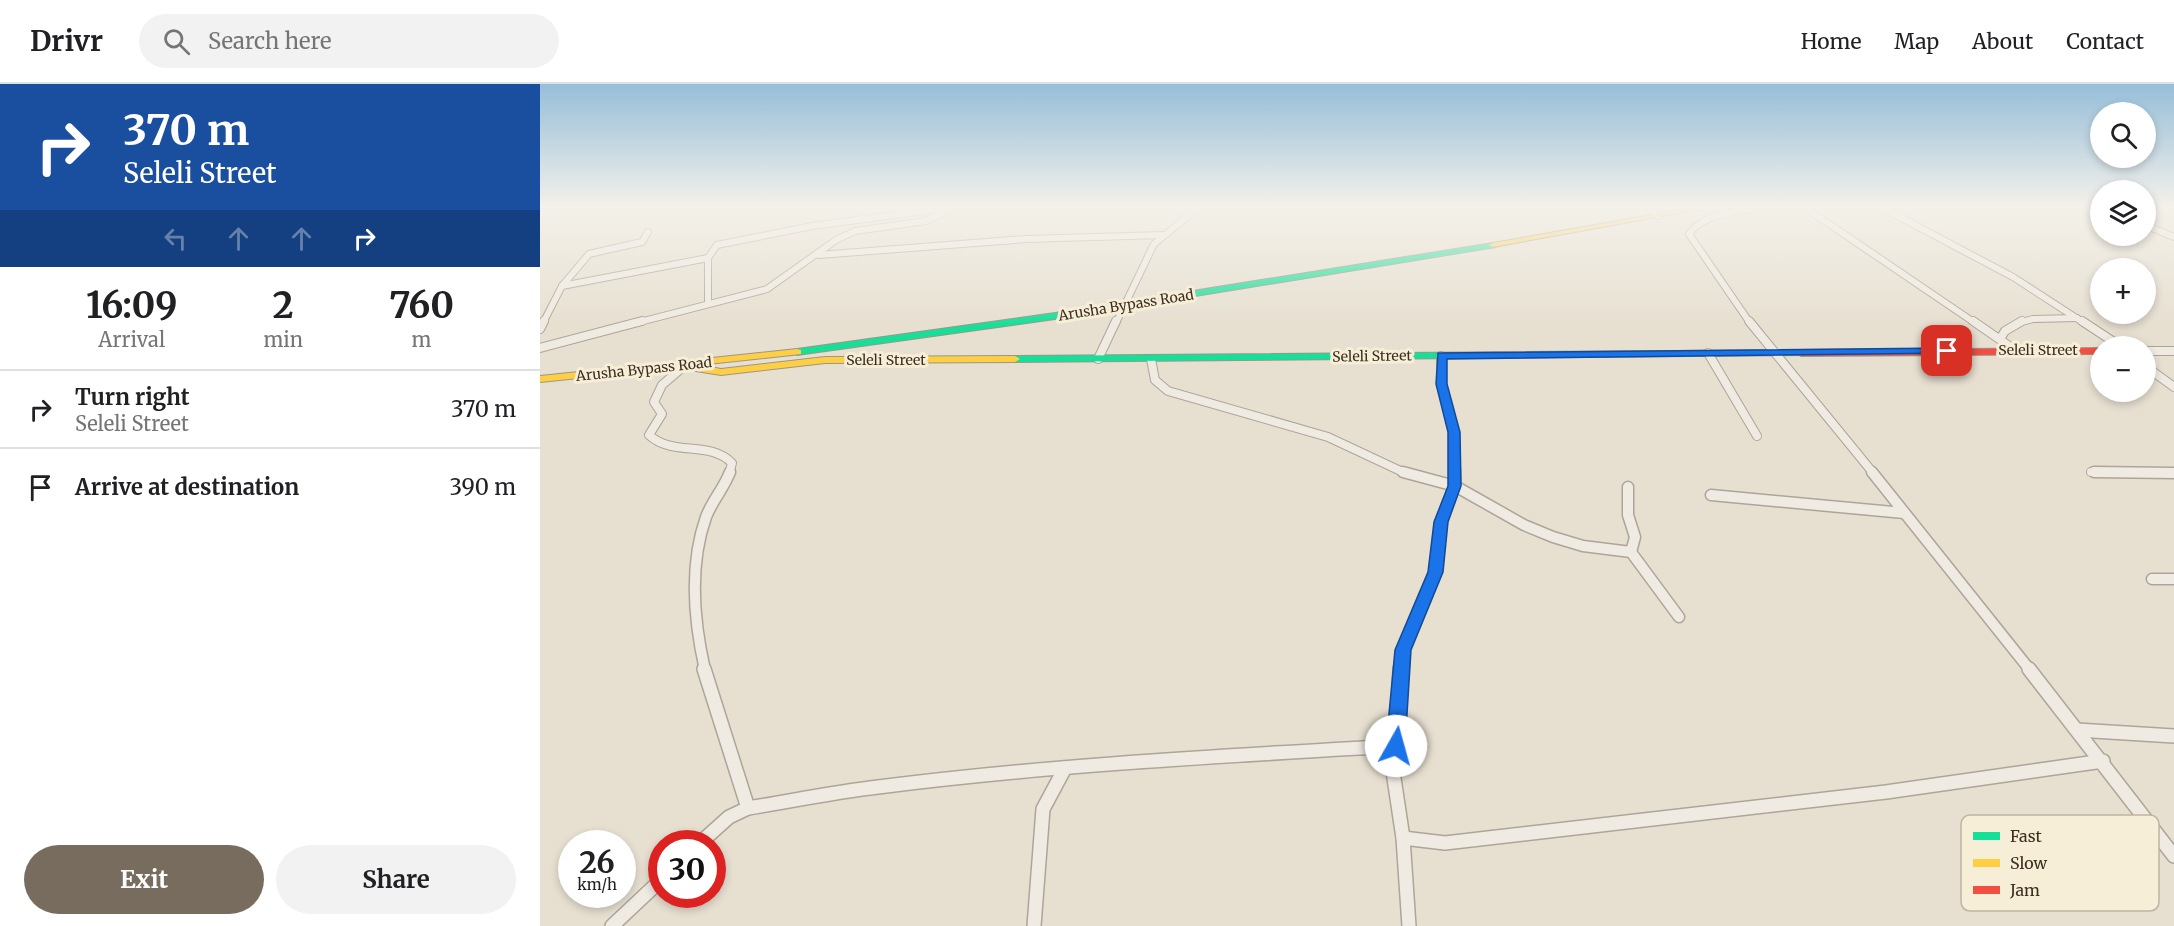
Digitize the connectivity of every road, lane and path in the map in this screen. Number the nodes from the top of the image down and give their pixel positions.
1 (620, 246) edge
2 (716, 246) edge
3 (831, 246) edge
4 (936, 246) edge
5 (1153, 246) edge
6 (1459, 246) edge
7 (1697, 246) edge
8 (1863, 246) edge
9 (1952, 246) edge
10 (817, 255) junction
11 (708, 258) junction
12 (562, 286) junction
13 (708, 304) junction
14 (1126, 305) junction
15 (2077, 318) junction
16 (540, 329) edge
17 (2105, 336) edge
18 (2001, 339) junction
19 (540, 348) edge
20 (2015, 350) junction
21 (2090, 351) edge
22 (2156, 351) edge
23 (2174, 351) edge
24 (1708, 353) junction
25 (1776, 353) junction
26 (1441, 356) junction
27 (1098, 358) junction
28 (1151, 359) junction
29 (682, 366) junction
30 (2156, 374) edge
31 (540, 379) edge
32 (2174, 387) edge
33 (1756, 436) dead end
34 (2091, 472) dead end
35 (2174, 473) edge
36 (1455, 486) junction
37 (1628, 487) dead end
38 (1711, 495) dead end
39 (1904, 513) junction
40 (1631, 552) junction
41 (2152, 579) dead end
42 (2174, 579) edge
43 (1679, 617) dead end
44 (2077, 730) junction
45 (2174, 736) edge
46 (1396, 746) junction
47 (2103, 761) junction
48 (1065, 768) junction
49 (748, 808) junction
50 (2143, 815) edge
51 (714, 830) edge
52 (2159, 836) edge
53 (1403, 838) junction
54 (2174, 856) edge
55 (648, 892) edge
56 (612, 926) edge
57 (1034, 926) edge
58 (1409, 926) edge

1 - 12 street
2 - 11 street
3 - 10 street
4 - 10 street
5 - 14 street
6 - 14 street, Arusha Bypass Road
7 - 25 street
8 - 18 street
9 - 15 street
10 - 13 street
11 - 12 street
11 - 13 street
12 - 16 street
13 - 19 street
14 - 27 street
14 - 29 street, Arusha Bypass Road
15 - 17 street
15 - 18 street
18 - 20 street
20 - 21 street, Seleli Street
20 - 25 street, Seleli Street
22 - 23 street
24 - 25 street, Seleli Street
24 - 26 street, Seleli Street
24 - 33 street
25 - 39 street
26 - 28 street, Seleli Street
26 - 36 street
27 - 28 street, Seleli Street
27 - 29 street, Seleli Street
28 - 36 street
29 - 31 street, Arusha Bypass Road
29 - 49 street
30 - 32 street
34 - 35 street
36 - 40 street
36 - 46 street
37 - 40 street
38 - 39 street
39 - 44 street
40 - 43 street
41 - 42 street
44 - 45 street
44 - 47 street
46 - 48 street
46 - 53 street
47 - 50 street
47 - 53 street
48 - 49 street
48 - 57 street
49 - 51 street
52 - 54 street
53 - 58 street
55 - 56 street

